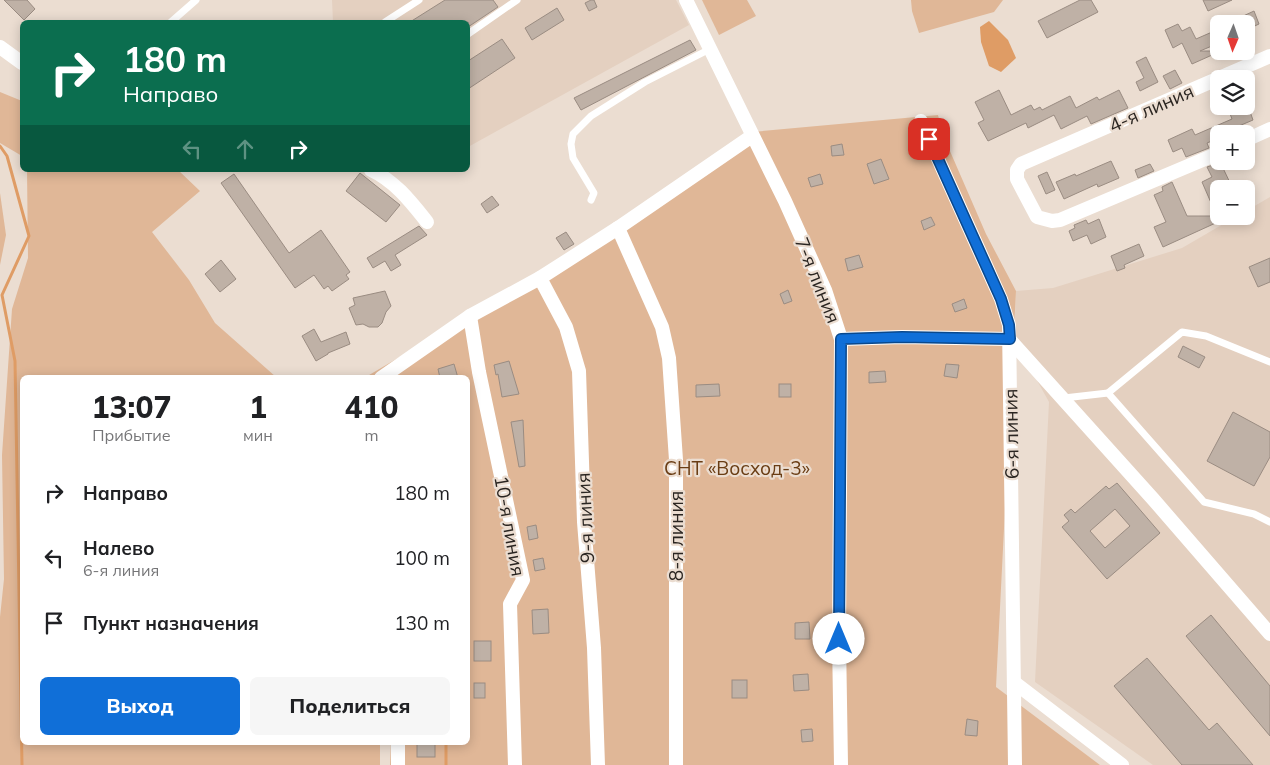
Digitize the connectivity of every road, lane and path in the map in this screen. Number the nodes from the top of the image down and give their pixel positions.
1 (196, 0) edge
2 (419, 0) edge
3 (518, 0) edge
4 (686, 0) edge
5 (173, 20) edge
6 (388, 20) edge
7 (470, 33) edge
8 (0, 47) edge
9 (710, 49) junction
10 (1270, 56) edge
11 (20, 62) edge
12 (921, 121) dead end
13 (1270, 129) edge
14 (752, 136) junction
15 (1255, 136) edge
16 (1210, 157) edge
17 (375, 172) edge
18 (591, 200) dead end
19 (427, 222) dead end
20 (618, 228) junction
21 (540, 278) junction
22 (470, 316) junction
23 (841, 339) junction
24 (1010, 339) junction
25 (1270, 362) edge
26 (385, 375) edge
27 (1108, 393) junction
28 (1064, 398) junction
29 (1270, 522) edge
30 (1270, 634) edge
31 (1015, 684) junction
32 (398, 745) edge
33 (398, 765) edge
34 (514, 765) edge
35 (598, 765) edge
36 (676, 765) edge
37 (840, 765) edge
38 (1015, 765) edge
39 (1122, 765) edge

1 - 5 lane
2 - 6 lane
3 - 7 lane
4 - 9 street, 7-я линия
8 - 11 street
9 - 14 street, 7-я линия
9 - 18 lane
10 - 16 street, 4-я линия
12 - 24 street, 6-я линия
13 - 15 street
14 - 20 street
14 - 23 street, 7-я линия
17 - 19 street
20 - 21 street
20 - 36 street, 8-я линия
21 - 22 street
21 - 35 street, 9-я линия
22 - 26 street
22 - 34 street, 10-я линия
23 - 24 street
23 - 37 street, 7-я линия
24 - 28 street
24 - 31 street, 6-я линия
25 - 27 lane
27 - 28 lane
27 - 29 lane
28 - 30 street
31 - 38 street, 6-я линия
31 - 39 street
32 - 33 street

